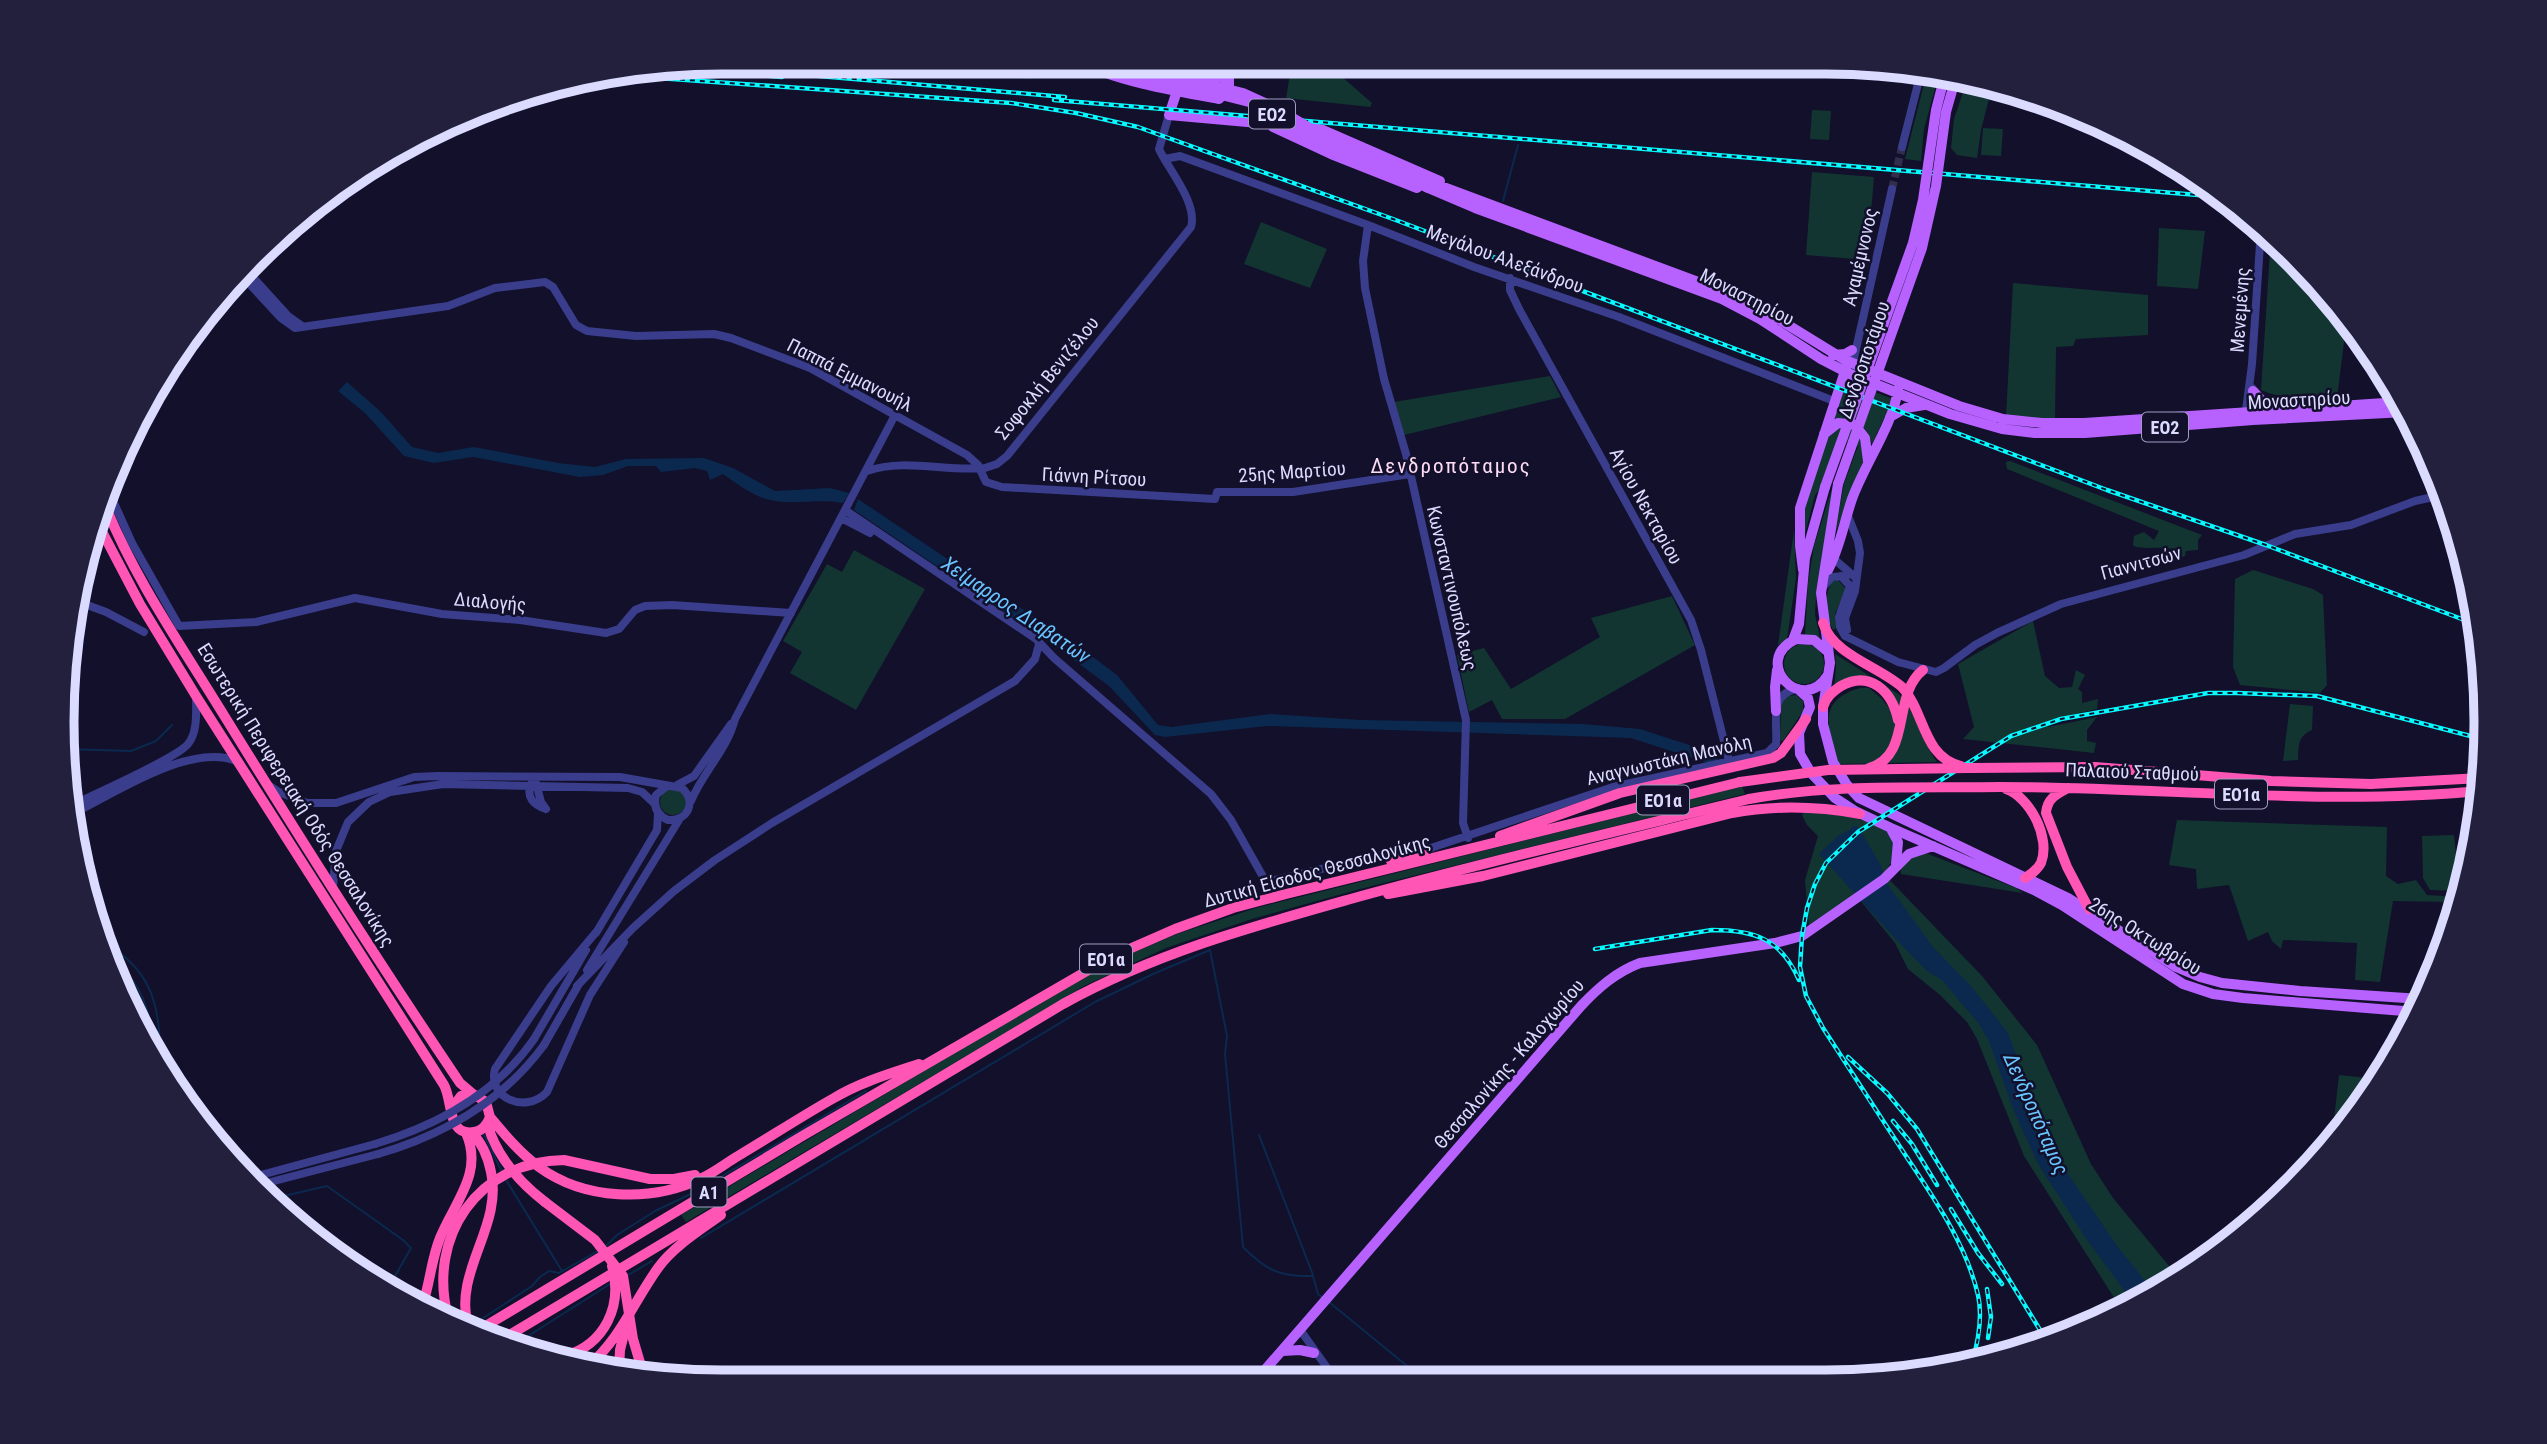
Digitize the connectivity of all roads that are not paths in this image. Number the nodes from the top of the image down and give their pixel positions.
1 (1113, 74) edge
2 (1157, 74) edge
3 (1189, 74) edge
4 (1230, 74) edge
5 (1229, 77) junction
6 (1920, 81) edge
7 (1943, 84) edge
8 (1953, 86) edge
9 (1177, 91) junction
10 (1169, 115) junction
11 (1263, 123) junction
12 (1902, 147) tunnel mouth
13 (1166, 159) junction
14 (1892, 189) tunnel mouth
15 (1476, 204) junction
16 (1368, 225) junction
17 (2260, 244) tunnel mouth
18 (251, 276) edge
19 (1510, 278) junction
20 (247, 281) edge
21 (305, 327) junction
22 (1859, 334) junction
23 (1852, 350) junction
24 (1833, 355) junction
25 (1821, 359) junction
26 (1849, 368) junction
27 (2251, 379) junction
28 (1898, 381) junction
29 (1839, 386) junction
30 (2253, 391) junction
31 (1898, 394) junction
32 (1834, 401) junction
33 (2389, 403) edge
34 (1928, 405) junction
35 (2281, 409) junction
36 (2395, 412) edge
37 (895, 415) junction
38 (2249, 416) junction
39 (1889, 417) junction
40 (1822, 437) junction
41 (1868, 466) junction
42 (980, 468) junction
43 (867, 471) junction
44 (1410, 474) junction
45 (1216, 496) joint
46 (2433, 497) edge
47 (113, 501) edge
48 (844, 511) junction
49 (1848, 512) junction
50 (108, 513) edge
51 (852, 525) junction
52 (102, 532) edge
53 (831, 536) junction
54 (1831, 555) junction
55 (1803, 570) junction
56 (1842, 576) junction
57 (1856, 578) junction
58 (1822, 585) junction
59 (85, 604) edge
60 (791, 613) junction
61 (1823, 622) junction
62 (144, 632) dead end
63 (1793, 640) junction
64 (1039, 644) junction
65 (1861, 644) junction
66 (1825, 647) junction
67 (1845, 650) junction
68 (1778, 666) junction
69 (1923, 670) junction
70 (1828, 674) junction
71 (1797, 689) junction
72 (196, 696) junction
73 (1823, 707) junction
74 (1776, 711) junction
75 (735, 719) junction
76 (1806, 719) junction
77 (1899, 729) junction
78 (1729, 761) junction
79 (239, 762) junction
80 (1869, 768) junction
81 (1970, 768) junction
82 (2471, 779) edge
83 (265, 782) junction
84 (532, 782) junction
85 (497, 785) junction
86 (672, 785) junction
87 (549, 786) junction
88 (2000, 787) junction
89 (2070, 787) junction
90 (2469, 792) edge
91 (535, 798) junction
92 (79, 802) edge
93 (655, 804) junction
94 (690, 804) junction
95 (80, 810) edge
96 (658, 813) junction
97 (1860, 814) junction
98 (680, 819) junction
99 (1918, 826) junction
100 (1891, 828) junction
101 (1468, 838) junction
102 (1912, 838) junction
103 (1933, 846) junction
104 (1425, 850) junction
105 (1460, 852) junction
106 (1897, 865) junction
107 (2025, 878) junction
108 (1314, 886) junction
109 (334, 888) junction
110 (1350, 899) junction
111 (2089, 909) junction
112 (633, 928) junction
113 (597, 931) junction
114 (577, 986) junction
115 (2412, 998) edge
116 (2406, 1011) edge
117 (941, 1057) junction
118 (473, 1094) junction
119 (452, 1108) junction
120 (488, 1120) junction
121 (469, 1133) junction
122 (722, 1166) junction
123 (778, 1174) junction
124 (258, 1176) edge
125 (265, 1183) edge
126 (608, 1257) junction
127 (424, 1298) edge
128 (446, 1309) edge
129 (629, 1317) junction
130 (466, 1318) edge
131 (486, 1326) edge
132 (509, 1334) edge
133 (1297, 1335) junction
134 (1283, 1351) junction
135 (574, 1353) edge
136 (1316, 1355) junction
137 (596, 1358) edge
138 (619, 1362) edge
139 (641, 1365) edge
140 (1265, 1370) edge
141 (1328, 1370) edge

1 - 9 main road
2 - 15 main road, Μοναστηρίου / ΕΟ2, bridge
3 - 5 main road
4 - 5 main road
5 - 9 main road
6 - 12 street
7 - 55 main road, Δενδροποτάμου, bridge
8 - 54 main road, Δενδροποτάμου, bridge
9 - 10 main road, Σοφοκλή Βενιζέλου
10 - 11 main road
10 - 13 street, Σοφοκλή Βενιζέλου
11 - 15 main road
11 - 15 main road
13 - 16 street, Μεγάλου Αλεξάνδρου
13 - 42 street, Σοφοκλή Βενιζέλου
14 - 22 street, Αγαμέμνονος
15 - 24 main road, Μοναστηρίου / ΕΟ2
15 - 25 main road, Μοναστηρίου / ΕΟ2
16 - 19 street, Μεγάλου Αλεξάνδρου
16 - 44 street, Κωνσταντινουπόλεως
17 - 27 street, Μενεμένης
18 - 21 street
19 - 32 street, Μεγάλου Αλεξάνδρου
19 - 78 street, Αγίου Νεκταρίου
20 - 21 street
21 - 37 street, Παππά Εμμανουήλ
22 - 23 street, Αγαμέμνονος
22 - 26 street, Αγαμέμνονος
23 - 24 main road
23 - 26 street, Αγαμέμνονος
24 - 26 main road, Μοναστηρίου / ΕΟ2
25 - 26 main road, Μοναστηρίου / ΕΟ2
25 - 29 main road
26 - 28 main road, Μοναστηρίου / ΕΟ2
26 - 29 main road
26 - 31 main road, Μοναστηρίου / ΕΟ2
27 - 30 street, Μενεμένης
27 - 38 street, Μενεμένης
28 - 31 main road
28 - 38 main road, Μοναστηρίου / ΕΟ2
29 - 32 main road
30 - 35 main road
30 - 38 street, Μενεμένης
31 - 34 main road, Μοναστηρίου / ΕΟ2
31 - 39 main road
32 - 40 main road
33 - 35 main road, Μοναστηρίου / ΕΟ2
34 - 38 main road, Μοναστηρίου / ΕΟ2
34 - 39 main road
35 - 38 main road, Μοναστηρίου / ΕΟ2
36 - 38 main road, Μοναστηρίου / ΕΟ2
37 - 42 street, Παππά Εμμανουήλ
37 - 43 street
39 - 41 main road
40 - 41 main road
40 - 55 main road
41 - 49 main road
42 - 43 street, Σοφοκλή Βενιζέλου
42 - 45 street, Γιάννη Ρίτσου
43 - 48 street
44 - 45 street, 25ης Μαρτίου
44 - 101 street, Κωνσταντινουπόλεως
46 - 69 street, Γιαννιτσών
47 - 60 street, Διαλογής
48 - 51 street
48 - 53 street
48 - 64 street
49 - 54 main road
49 - 57 street
50 - 83 highway, Εσωτερική Περιφερειακή Οδός Θεσσαλονίκης
51 - 53 street
51 - 64 street
52 - 72 highway, Εσωτερική Περιφερειακή Οδός Θεσσαλονίκης
53 - 60 street
54 - 57 street
54 - 58 main road
55 - 63 main road, Δενδροποτάμου
56 - 57 street
56 - 58 street
56 - 65 street
57 - 65 street
58 - 61 main road
59 - 62 street
60 - 75 street
61 - 66 main road
61 - 67 highway
63 - 66 main road
63 - 68 main road, Δενδροποτάμου
64 - 104 street, Αναγνωστάκη Μανόλη
64 - 112 street
65 - 69 street
66 - 67 highway
66 - 70 main road
67 - 81 highway, bridge
68 - 71 main road
68 - 74 main road
69 - 77 highway
70 - 71 main road
70 - 73 main road
71 - 74 street
71 - 76 main road
72 - 79 highway, Εσωτερική Περιφερειακή Οδός Θεσσαλονίκης
72 - 92 street
73 - 77 highway
73 - 99 main road
74 - 78 street, Αναγνωστάκη Μανόλη
75 - 86 street
75 - 94 street
76 - 97 main road
76 - 105 highway
77 - 80 highway
78 - 101 street, Αναγνωστάκη Μανόλη
79 - 95 street
79 - 119 highway, Εσωτερική Περιφερειακή Οδός Θεσσαλονίκης
80 - 81 highway, Δυτική Είσοδος Θεσσαλονίκης / ΕΟ1α, bridge
80 - 105 highway, Δυτική Είσοδος Θεσσαλονίκης / ΕΟ1α, bridge
81 - 82 highway, Παλαιού Σταθμού / ΕΟ1α
83 - 84 street
83 - 109 highway, Εσωτερική Περιφερειακή Οδός Θεσσαλονίκης
84 - 85 street
84 - 86 street
84 - 87 street
84 - 91 street
85 - 91 street
85 - 109 street
86 - 93 street
86 - 94 street
87 - 91 street
87 - 93 street
88 - 89 highway, Παλαιού Σταθμού / ΕΟ1α
88 - 107 highway
88 - 110 highway, Παλαιού Σταθμού / ΕΟ1α, bridge
89 - 90 highway, Παλαιού Σταθμού / ΕΟ1α
89 - 111 highway
93 - 96 street
94 - 98 street
96 - 98 street
96 - 113 street
97 - 100 main road
97 - 110 highway
98 - 114 street
99 - 102 main road
99 - 107 main road, 26ης Οκτωβρίου
100 - 102 main road
100 - 106 main road
101 - 104 street, Αναγνωστάκη Μανόλη
102 - 103 main road, 26ης Οκτωβρίου
102 - 106 main road
103 - 106 main road
103 - 116 main road, 26ης Οκτωβρίου
104 - 108 highway
105 - 108 highway, Δυτική Είσοδος Θεσσαλονίκης / ΕΟ1α
106 - 133 main road, Θεσσαλονίκης - Καλοχωρίου
107 - 111 main road, 26ης Οκτωβρίου
108 - 117 highway, Δυτική Είσοδος Θεσσαλονίκης / ΕΟ1α
109 - 118 highway, Εσωτερική Περιφερειακή Οδός Θεσσαλονίκης
110 - 123 highway, Δυτική Είσοδος Θεσσαλονίκης / ΕΟ1α
111 - 115 main road, 26ης Οκτωβρίου
112 - 113 street
112 - 114 street
113 - 124 street, bridge
114 - 125 street, bridge
117 - 122 highway
117 - 131 highway, Δυτική Είσοδος Θεσσαλονίκης / Α1
118 - 119 highway
118 - 120 highway
119 - 121 highway
120 - 121 highway
120 - 122 highway
120 - 126 highway, bridge
121 - 127 highway
121 - 130 highway
122 - 128 highway, bridge
123 - 129 highway
123 - 132 highway, Δυτική Είσοδος Θεσσαλονίκης / Α1
126 - 135 highway, bridge
126 - 139 highway, bridge
129 - 137 highway
129 - 138 highway
133 - 134 main road
133 - 136 street
134 - 136 main road
134 - 140 main road
136 - 141 street

